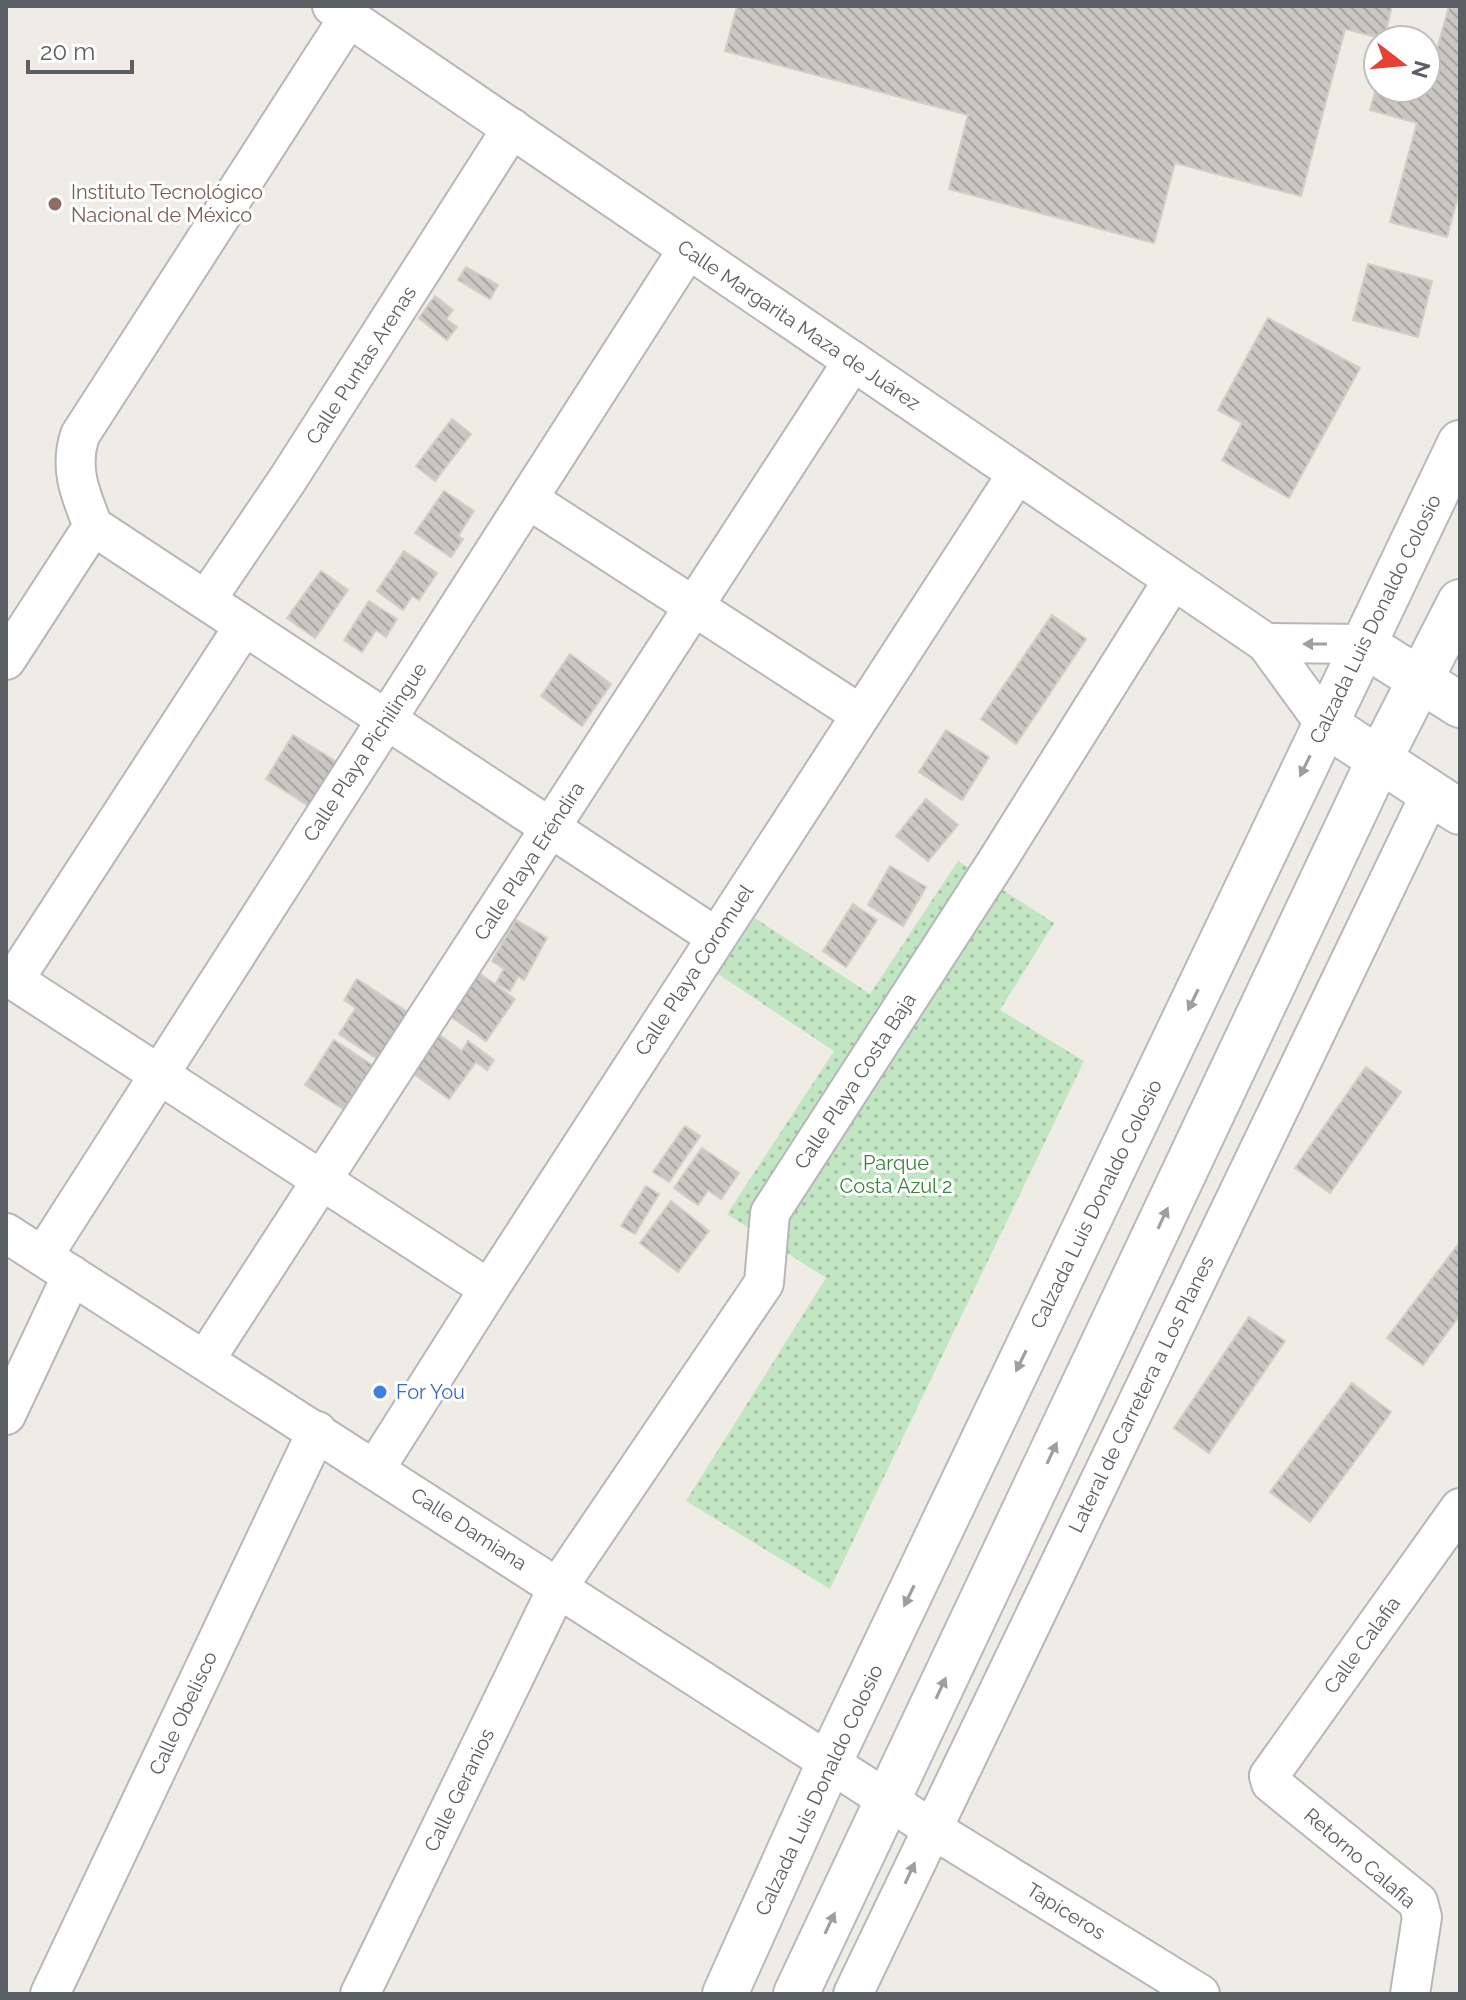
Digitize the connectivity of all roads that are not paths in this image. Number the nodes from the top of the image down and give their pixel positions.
1 (341, 12) edge
2 (512, 128) junction
3 (688, 249) junction
4 (853, 361) junction
5 (1460, 443) edge
6 (1017, 474) junction
7 (528, 499) junction
8 (93, 526) junction
9 (1173, 580) junction
10 (206, 600) junction
11 (1460, 602) edge
12 (694, 606) junction
13 (244, 626) junction
14 (1266, 643) junction
15 (1363, 644) junction
16 (6, 660) edge
17 (1421, 680) junction
18 (1460, 705) edge
19 (860, 714) junction
20 (386, 719) junction
21 (1325, 724) junction
22 (1379, 760) junction
23 (1445, 804) edge
24 (551, 827) junction
25 (716, 937) junction
26 (10, 977) edge
27 (159, 1074) junction
28 (322, 1180) junction
29 (6, 1233) edge
30 (58, 1266) junction
31 (489, 1289) junction
32 (205, 1360) junction
33 (6, 1415) edge
34 (317, 1431) junction
35 (375, 1469) junction
36 (1460, 1508) edge
37 (1449, 1549) edge
38 (558, 1587) junction
39 (830, 1761) junction
40 (1271, 1783) joint
41 (888, 1798) junction
42 (931, 1828) junction
43 (731, 1981) edge
44 (50, 1994) edge
45 (360, 1994) edge
46 (796, 1994) edge
47 (853, 1994) edge
48 (1200, 1994) edge
49 (1410, 1994) edge

1 - 2 street, Calle Margarita Maza de Juárez
1 - 8 street
2 - 3 street, Calle Margarita Maza de Juárez
2 - 10 street, Calle Puntas Arenas
3 - 4 street, Calle Margarita Maza de Juárez
3 - 7 street, Calle Playa Pichilingue
4 - 6 street, Calle Margarita Maza de Juárez
4 - 12 street, Calle Playa Eréndira
5 - 15 main road, Calzada Luis Donaldo Colosio
6 - 9 street, Calle Margarita Maza de Juárez
6 - 19 street, Calle Playa Coromuel
7 - 12 street
7 - 20 street, Calle Playa Pichilingue
8 - 10 street
8 - 16 street
9 - 14 street, Calle Margarita Maza de Juárez
9 - 38 street, Calle Playa Costa Baja
10 - 13 street
11 - 17 main road
12 - 19 street
12 - 24 street, Calle Playa Eréndira
13 - 20 street
13 - 26 street
15 -> 14 street
14 - 21 street, Calle Margarita Maza de Juárez
15 - 17 main road
15 - 21 main road, Calzada Luis Donaldo Colosio
17 - 18 main road
17 - 22 main road
19 - 25 street, Calle Playa Coromuel
20 - 24 street
20 - 27 street, Calle Playa Pichilingue
21 - 22 main road
21 -> 39 main road, Calzada Luis Donaldo Colosio
22 - 23 main road
41 -> 22 main road
23 - 42 street, Lateral de Carretera a Los Planes
24 - 25 street
24 - 28 street, Calle Playa Eréndira
25 - 31 street, Calle Playa Coromuel
26 - 27 street
27 - 28 street
27 - 30 street, Calle Playa Pichilingue
28 - 31 street
28 - 32 street, Calle Playa Eréndira
29 - 30 street, Calle Damiana
30 - 32 street, Calle Damiana
30 - 33 street, Calle Playa Pichilingue
31 - 35 street, Calle Playa Coromuel
32 - 34 street, Calle Damiana
34 - 35 street, Calle Damiana
34 - 44 street, Calle Obelisco
35 - 38 street, Calle Damiana
36 - 37 street, Calle Calafia
37 - 40 street, Calle Calafia
38 - 39 street, Calle Damiana
38 - 45 street, Calle Geranios
39 - 41 street, Calle Damiana
39 - 43 main road, Calzada Luis Donaldo Colosio
40 - 49 street, Retorno Calafia
41 - 42 street, Calle Damiana
46 -> 41 main road
47 -> 42 street, Lateral de Carretera a Los Planes
42 - 48 street, Tapiceros

